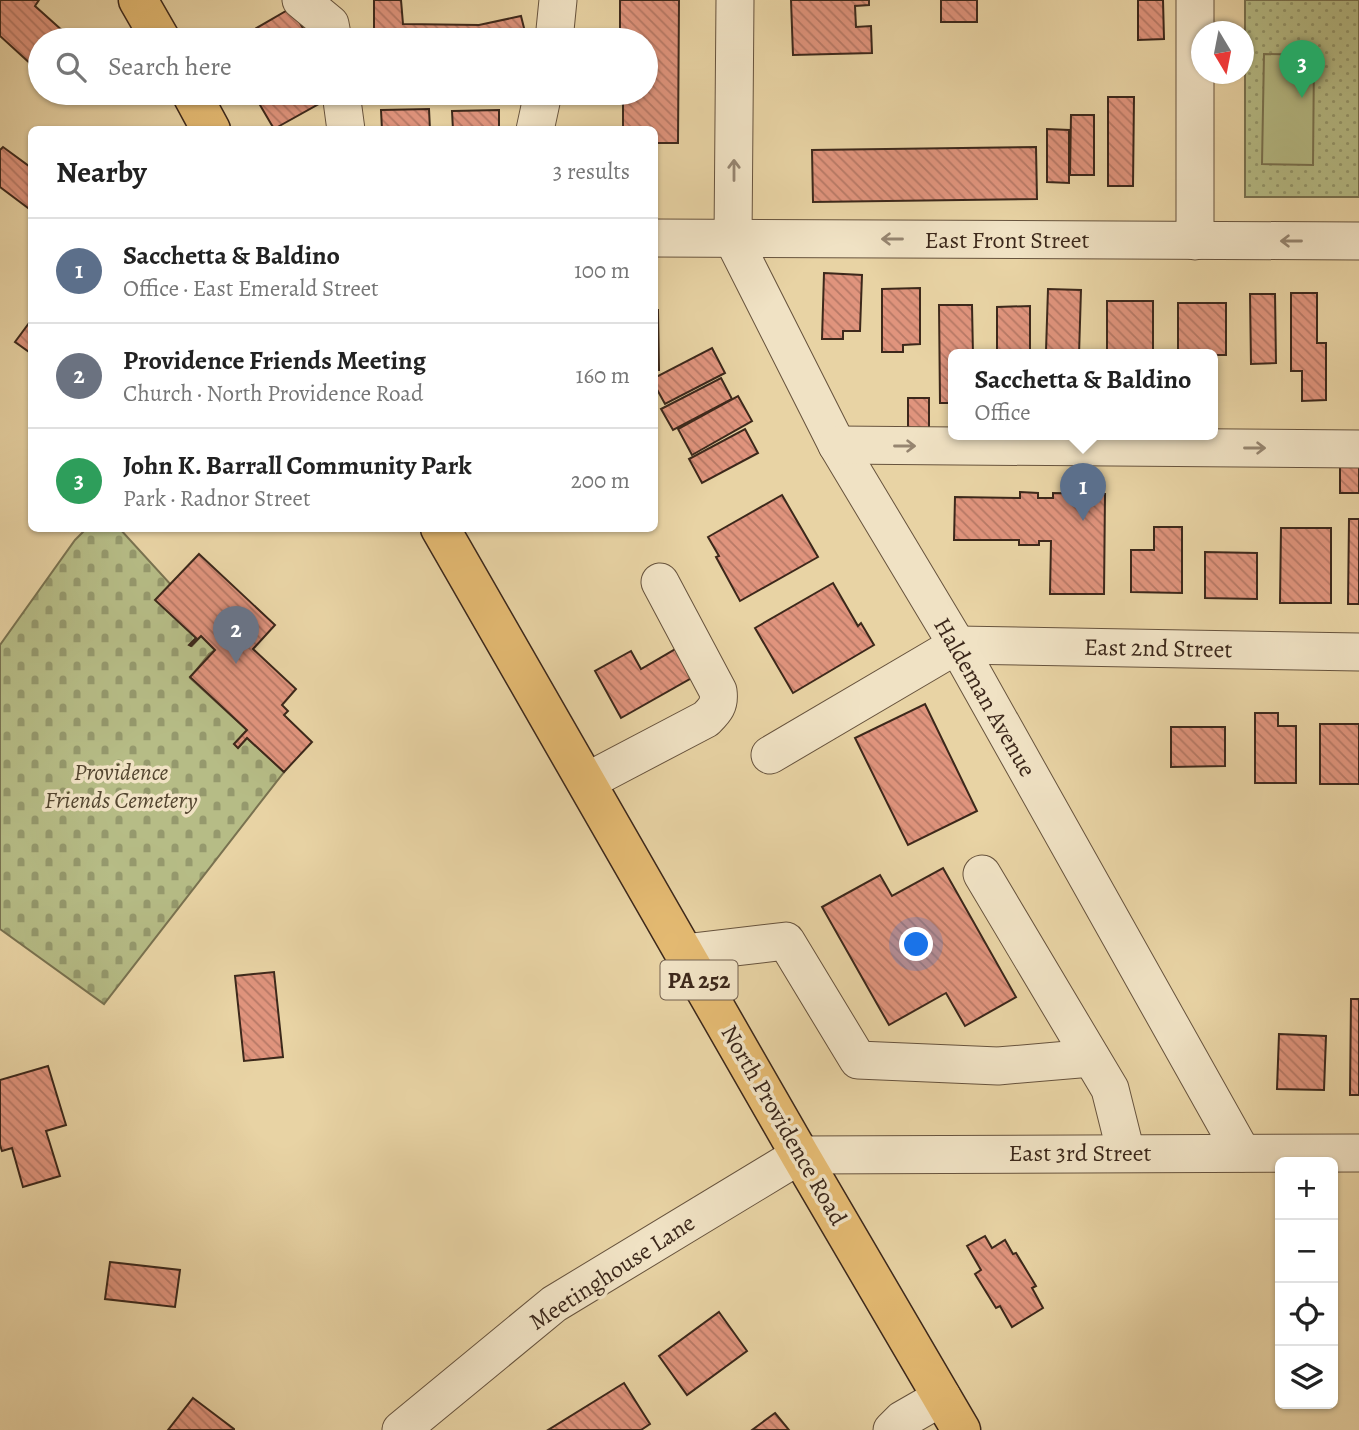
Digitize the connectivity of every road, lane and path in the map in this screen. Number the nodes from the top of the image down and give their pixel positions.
1 (138, 0) edge
2 (301, 0) edge
3 (558, 0) edge
4 (735, 0) edge
5 (1195, 0) edge
6 (154, 28) edge
7 (331, 28) edge
8 (555, 28) edge
9 (197, 105) edge
10 (343, 105) edge
11 (540, 105) edge
12 (209, 126) edge
13 (345, 126) edge
14 (536, 126) edge
15 (658, 239) edge
16 (733, 239) junction
17 (1195, 241) junction
18 (1359, 241) edge
19 (837, 446) junction
20 (1359, 449) edge
21 (442, 532) edge
22 (660, 582) dead end
23 (957, 645) junction
24 (1359, 652) edge
25 (770, 755) dead end
26 (586, 782) junction
27 (982, 874) dead end
28 (684, 953) junction
29 (1091, 1058) junction
30 (1126, 1153) junction
31 (1242, 1153) junction
32 (1359, 1153) edge
33 (800, 1155) junction
34 (942, 1396) junction
35 (401, 1430) edge
36 (892, 1430) edge
37 (961, 1430) edge

1 - 6 main road
2 - 7 street
3 - 8 street
16 -> 4 street
5 - 17 street
9 - 12 main road
10 - 13 street
11 - 14 street
15 - 16 street, East Front Street
17 -> 16 street, East Front Street
16 - 19 street, Haldeman Avenue
18 -> 17 street, East Front Street
19 -> 20 street
19 - 23 street, Haldeman Avenue
21 - 26 main road, North Providence Road / PA 252
22 - 26 street
23 - 24 street, East 2nd Street
23 - 25 street
23 - 31 street, Haldeman Avenue
26 - 28 main road, North Providence Road / PA 252
27 - 29 street
28 - 29 street
28 - 33 main road, North Providence Road / PA 252
29 - 30 street
30 - 31 street, East 3rd Street
30 - 33 street, East 3rd Street
31 - 32 street, East 3rd Street
33 - 34 main road, North Providence Road / PA 252
33 - 35 street, Meetinghouse Lane
34 - 36 street
34 - 37 main road, North Providence Road / PA 252

